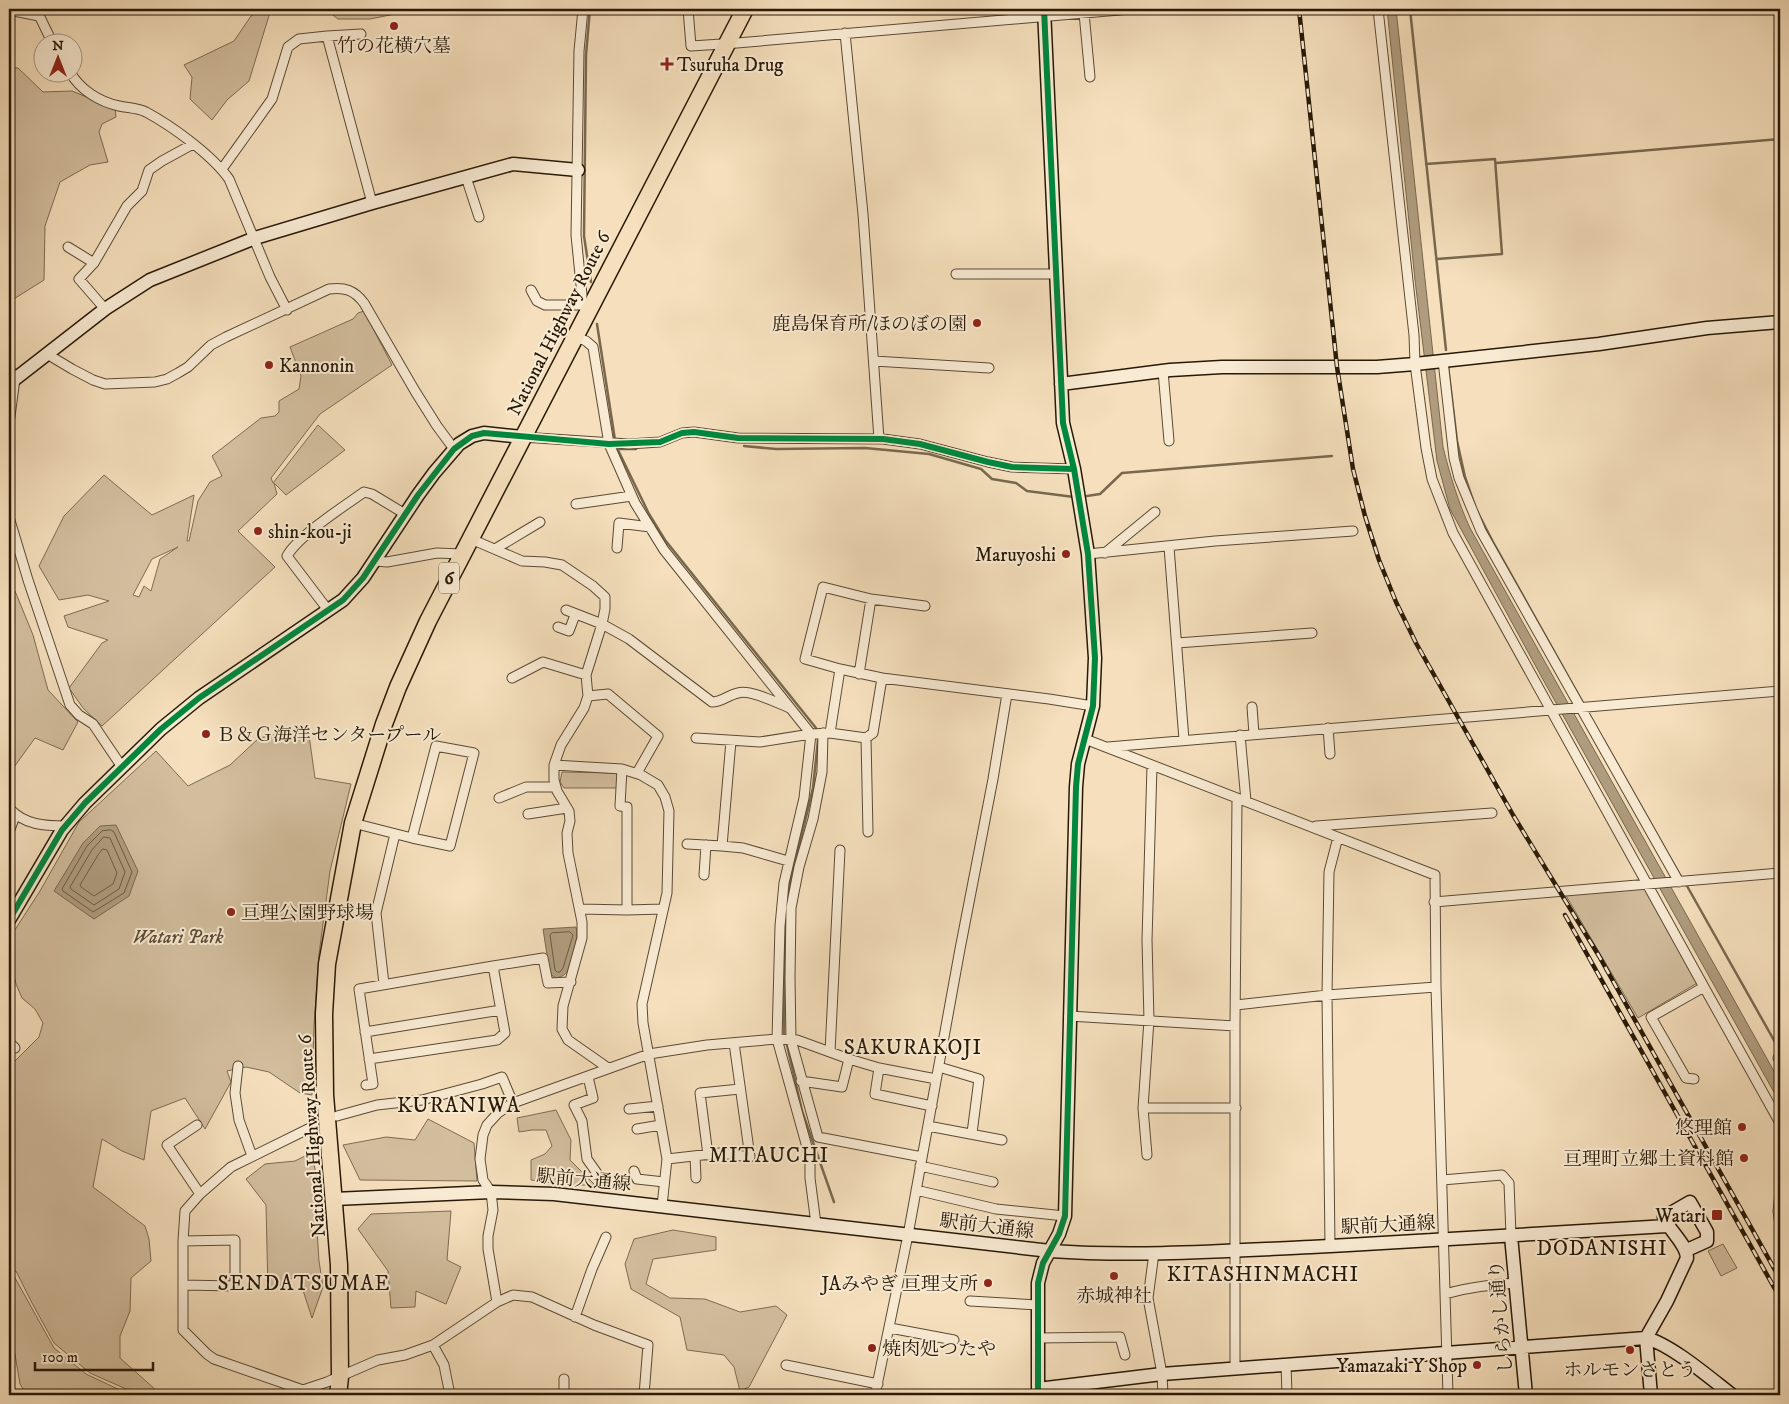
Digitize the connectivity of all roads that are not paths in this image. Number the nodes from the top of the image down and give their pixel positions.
1 (583, 9) edge
2 (688, 9) edge
3 (745, 9) edge
4 (1131, 9) edge
5 (1378, 9) edge
6 (9, 10) edge
7 (37, 12) edge
8 (1044, 13) edge
9 (1084, 13) junction
10 (47, 32) edge
11 (360, 34) dead end
12 (845, 34) junction
13 (327, 36) junction
14 (727, 44) junction
15 (1090, 77) dead end
16 (79, 82) edge
17 (193, 144) junction
18 (222, 169) junction
19 (578, 170) junction
20 (466, 177) junction
21 (372, 203) junction
22 (479, 217) dead end
23 (255, 238) junction
24 (68, 247) dead end
25 (94, 263) junction
26 (956, 274) dead end
27 (1055, 274) junction
28 (531, 290) dead end
29 (586, 305) junction
30 (105, 309) junction
31 (287, 310) junction
32 (1780, 322) edge
33 (576, 337) junction
34 (48, 354) junction
35 (874, 361) junction
36 (1442, 361) junction
37 (1417, 364) junction
38 (989, 368) dead end
39 (1164, 371) junction
40 (11, 378) edge
41 (1061, 384) junction
42 (9, 424) edge
43 (522, 437) junction
44 (879, 439) junction
45 (1170, 441) dead end
46 (609, 444) junction
47 (454, 449) junction
48 (1074, 469) junction
49 (632, 496) junction
50 (576, 504) dead end
51 (1155, 512) dead end
52 (405, 514) junction
53 (9, 516) edge
54 (540, 522) dead end
55 (650, 527) junction
56 (1353, 531) dead end
57 (471, 539) junction
58 (12, 540) edge
59 (1169, 547) junction
60 (617, 548) dead end
61 (495, 549) junction
62 (1105, 553) junction
63 (462, 554) junction
64 (1088, 554) junction
65 (375, 561) junction
66 (871, 599) junction
67 (925, 606) dead end
68 (328, 610) junction
69 (566, 610) dead end
70 (575, 615) junction
71 (602, 624) junction
72 (558, 627) dead end
73 (1312, 633) dead end
74 (1177, 643) junction
75 (840, 669) junction
76 (859, 674) junction
77 (586, 675) junction
78 (512, 678) dead end
79 (882, 678) junction
80 (1780, 691) edge
81 (1007, 694) junction
82 (588, 696) junction
83 (1093, 706) junction
84 (1252, 707) dead end
85 (1578, 707) junction
86 (791, 708) junction
87 (1552, 709) junction
88 (1328, 728) junction
89 (827, 733) junction
90 (811, 734) junction
91 (1254, 734) junction
92 (1240, 735) junction
93 (696, 738) dead end
94 (866, 738) junction
95 (1085, 739) junction
96 (1184, 740) junction
97 (731, 741) junction
98 (1105, 747) junction
99 (1330, 754) dead end
100 (554, 765) junction
101 (1152, 766) junction
102 (122, 767) junction
103 (622, 770) junction
104 (637, 773) junction
105 (556, 787) junction
106 (499, 798) dead end
107 (1242, 800) junction
108 (9, 808) edge
109 (567, 808) junction
110 (1492, 813) dead end
111 (528, 814) dead end
112 (15, 816) junction
113 (353, 823) junction
114 (66, 826) junction
115 (1311, 827) junction
116 (9, 832) edge
117 (868, 832) dead end
118 (395, 834) junction
119 (1338, 837) junction
120 (412, 838) junction
121 (687, 844) dead end
122 (706, 845) junction
123 (722, 846) junction
124 (840, 850) dead end
125 (788, 861) junction
126 (1780, 873) edge
127 (704, 875) dead end
128 (1676, 882) junction
129 (1650, 884) junction
130 (1434, 902) junction
131 (580, 909) junction
132 (663, 909) junction
133 (627, 910) junction
134 (9, 920) edge
135 (494, 966) junction
136 (571, 982) junction
137 (384, 984) junction
138 (1436, 987) junction
139 (1704, 987) junction
140 (1327, 995) junction
141 (1236, 1005) junction
142 (501, 1010) junction
143 (1069, 1016) junction
144 (1149, 1020) junction
145 (1235, 1026) junction
146 (365, 1032) junction
147 (776, 1039) junction
148 (791, 1040) junction
149 (734, 1043) junction
150 (830, 1052) junction
151 (649, 1054) junction
152 (369, 1059) junction
153 (849, 1059) junction
154 (238, 1066) dead end
155 (939, 1067) junction
156 (608, 1068) junction
157 (879, 1068) junction
158 (588, 1077) junction
159 (1694, 1079) dead end
160 (936, 1080) junction
161 (801, 1081) junction
162 (366, 1086) dead end
163 (740, 1089) junction
164 (513, 1103) junction
165 (658, 1106) junction
166 (932, 1106) junction
167 (1143, 1108) junction
168 (1236, 1108) junction
169 (629, 1109) dead end
170 (337, 1116) dead end
171 (1780, 1123) edge
172 (197, 1125) dead end
173 (314, 1126) dead end
174 (661, 1126) junction
175 (928, 1126) junction
176 (637, 1129) dead end
177 (972, 1134) junction
178 (1002, 1140) dead end
179 (708, 1155) junction
180 (1147, 1155) dead end
181 (252, 1156) junction
182 (695, 1156) junction
183 (667, 1159) junction
184 (921, 1161) junction
185 (634, 1171) dead end
186 (599, 1176) dead end
187 (696, 1178) dead end
188 (1442, 1180) junction
189 (664, 1182) junction
190 (993, 1182) dead end
191 (916, 1190) junction
192 (491, 1192) junction
193 (1780, 1193) edge
194 (200, 1194) junction
195 (334, 1198) junction
196 (662, 1206) junction
197 (1065, 1216) junction
198 (816, 1224) junction
199 (1780, 1225) edge
200 (1668, 1226) junction
201 (908, 1234) junction
202 (1511, 1236) junction
203 (606, 1237) dead end
204 (1443, 1240) junction
205 (183, 1241) junction
206 (1330, 1246) junction
207 (1687, 1250) junction
208 (1050, 1251) junction
209 (1235, 1251) junction
210 (1154, 1253) junction
211 (1516, 1283) junction
212 (183, 1285) junction
213 (1445, 1294) junction
214 (970, 1301) dead end
215 (497, 1302) junction
216 (1038, 1305) junction
217 (575, 1317) junction
218 (890, 1328) junction
219 (1038, 1338) junction
220 (1646, 1338) junction
221 (954, 1340) dead end
222 (434, 1345) junction
223 (1522, 1347) junction
224 (1447, 1352) junction
225 (1125, 1355) dead end
226 (1286, 1364) junction
227 (786, 1365) dead end
228 (1236, 1368) junction
229 (1162, 1374) junction
230 (340, 1377) junction
231 (564, 1379) dead end
232 (878, 1384) junction
233 (1038, 1392) edge
234 (338, 1395) edge
235 (450, 1395) edge
236 (564, 1395) edge
237 (644, 1395) edge
238 (876, 1395) edge
239 (1163, 1395) edge
240 (1287, 1395) edge
241 (1448, 1395) edge
242 (1526, 1395) edge
243 (1652, 1395) edge
244 (1732, 1395) edge

1 - 19 street
2 - 14 street
3 - 14 highway, National Highway Route 6 / 6
4 - 9 street
5 - 37 street
6 - 7 street
7 - 10 street
8 - 9 street
8 - 12 street
8 - 27 street
9 - 15 street
11 - 13 street
12 - 14 street
12 - 35 street
13 - 18 street
13 - 21 street
14 - 29 highway, National Highway Route 6 / 6
16 - 17 street
17 - 18 street
17 - 25 street
18 - 23 street
19 - 20 street
19 - 29 street
20 - 21 street
20 - 22 street
21 - 23 street
23 - 30 street
23 - 31 street
24 - 25 street
25 - 30 street
26 - 27 street
27 - 41 street
28 - 29 street
29 - 33 highway, National Highway Route 6 / 6
30 - 34 street
31 - 34 street
31 - 47 street
32 - 36 street
33 - 43 highway, National Highway Route 6 / 6
33 - 46 street
34 - 40 street
35 - 38 street
35 - 44 street
36 - 37 street
36 - 85 street
37 - 39 street
37 - 87 street
39 - 41 street
39 - 45 street
40 - 42 street
41 - 48 street
43 - 46 street
43 - 47 street
43 - 57 highway, National Highway Route 6 / 6
44 - 46 street
44 - 48 street
46 - 49 street
47 - 52 street
48 - 64 street
49 - 50 street
49 - 55 street
51 - 62 street
52 - 65 street
52 - 68 street
53 - 58 street
54 - 61 street
55 - 60 street
55 - 86 street
56 - 59 street
57 - 61 street
57 - 63 highway, National Highway Route 6 / 6
58 - 102 street
59 - 62 street
59 - 74 street
61 - 71 street
62 - 64 street
63 - 65 street
63 - 113 highway, National Highway Route 6 / 6
64 - 83 street
65 - 68 street
66 - 67 street
66 - 75 street
66 - 76 street
68 - 102 street
69 - 70 street
70 - 71 street
70 - 72 street
71 - 77 street
71 - 86 street
73 - 74 street
74 - 96 street
75 - 76 street
75 - 89 street
76 - 79 street
77 - 78 street
77 - 82 street
79 - 81 street
79 - 94 street
80 - 85 street
81 - 83 street
81 - 155 street
82 - 100 street
82 - 104 street
83 - 95 street
84 - 91 street
85 - 87 street
85 - 128 street
86 - 90 street
87 - 88 street
87 - 129 street
88 - 91 street
88 - 99 street
89 - 90 street
89 - 94 street
89 - 148 street
90 - 97 street
90 - 125 street
91 - 92 street
92 - 96 street
92 - 107 street
93 - 97 street
94 - 117 street
95 - 98 street
95 - 143 street
96 - 98 street
97 - 123 street
98 - 101 street
100 - 103 street
100 - 105 street
101 - 107 street
101 - 144 street
102 - 114 street
103 - 104 street
103 - 133 street
104 - 132 street
105 - 106 street
105 - 109 street
107 - 115 street
107 - 141 street
108 - 112 street
109 - 111 street
109 - 131 street
110 - 115 street
112 - 114 street
112 - 116 street
113 - 118 street
113 - 195 highway, National Highway Route 6 / 6
114 - 134 street
115 - 119 street
118 - 120 street
118 - 137 street
119 - 130 street
119 - 140 street
120 - 120 street
121 - 122 street
122 - 123 street
122 - 127 street
123 - 125 street
124 - 150 street
125 - 147 street
126 - 128 street
128 - 129 street
129 - 130 street
129 - 139 street
130 - 138 street
131 - 133 street
131 - 136 street
132 - 133 street
132 - 151 street
135 - 136 street
135 - 137 street
135 - 142 street
136 - 156 street
137 - 146 street
138 - 140 street
138 - 188 street
139 - 159 street
139 - 171 street
140 - 141 street
140 - 206 street
141 - 145 street
142 - 146 street
142 - 152 street
143 - 144 street
143 - 197 street
144 - 145 street
144 - 167 street
145 - 168 street
146 - 152 street
147 - 148 street
147 - 149 street
147 - 198 street
148 - 150 street
148 - 161 street
149 - 151 street
149 - 163 street
150 - 153 street
151 - 156 street
151 - 165 street
152 - 162 street
153 - 157 street
153 - 161 street
154 - 181 street
155 - 160 street
155 - 177 street
156 - 158 street
157 - 160 street
157 - 166 street
158 - 164 street
158 - 186 street
160 - 166 street
161 - 184 street
163 - 179 street
163 - 179 street
164 - 170 street
164 - 192 street
165 - 169 street
165 - 174 street
166 - 175 street
167 - 168 street
167 - 180 street
168 - 209 street
172 - 194 street
173 - 181 street
174 - 176 street
174 - 183 street
175 - 177 street
175 - 184 street
177 - 178 street
179 - 182 street
181 - 194 street
182 - 183 street
182 - 187 street
183 - 189 street
184 - 190 street
184 - 191 street
185 - 189 street
188 - 202 street
188 - 204 street
189 - 196 street
191 - 197 street
191 - 201 street
192 - 195 street, 駅前大通線
192 - 196 street, 駅前大通線
192 - 215 street
193 - 199 street
194 - 205 street
195 - 230 highway, National Highway Route 6 / 6
196 - 198 street, 駅前大通線
197 - 208 street
198 - 201 street, 駅前大通線
200 - 202 street, 駅前大通線
200 - 207 street
200 - 207 street
201 - 208 street, 駅前大通線
201 - 218 street
202 - 204 street, 駅前大通線
202 - 211 street, しらかし通り
203 - 217 street
204 - 206 street, 駅前大通線
204 - 213 street
205 - 212 street
205 - 212 street
206 - 209 street, 駅前大通線
207 - 220 street
208 - 210 street, 駅前大通線
208 - 216 street
209 - 210 street, 駅前大通線
209 - 228 street
210 - 229 street
211 - 213 street
211 - 223 street, しらかし通り
212 - 230 street
213 - 224 street
214 - 216 street
215 - 217 street
215 - 222 street
216 - 219 street
217 - 237 street
218 - 221 street
218 - 232 street
219 - 225 street
219 - 233 street
220 - 223 street
220 - 243 street
220 - 244 street
222 - 230 street
222 - 235 street
223 - 224 street
223 - 242 street, しらかし通り
224 - 226 street
224 - 241 street
226 - 228 street
226 - 240 street
227 - 232 street
228 - 229 street
229 - 233 street
229 - 239 street
230 - 234 highway, National Highway Route 6 / 6
231 - 236 street
232 - 238 street

